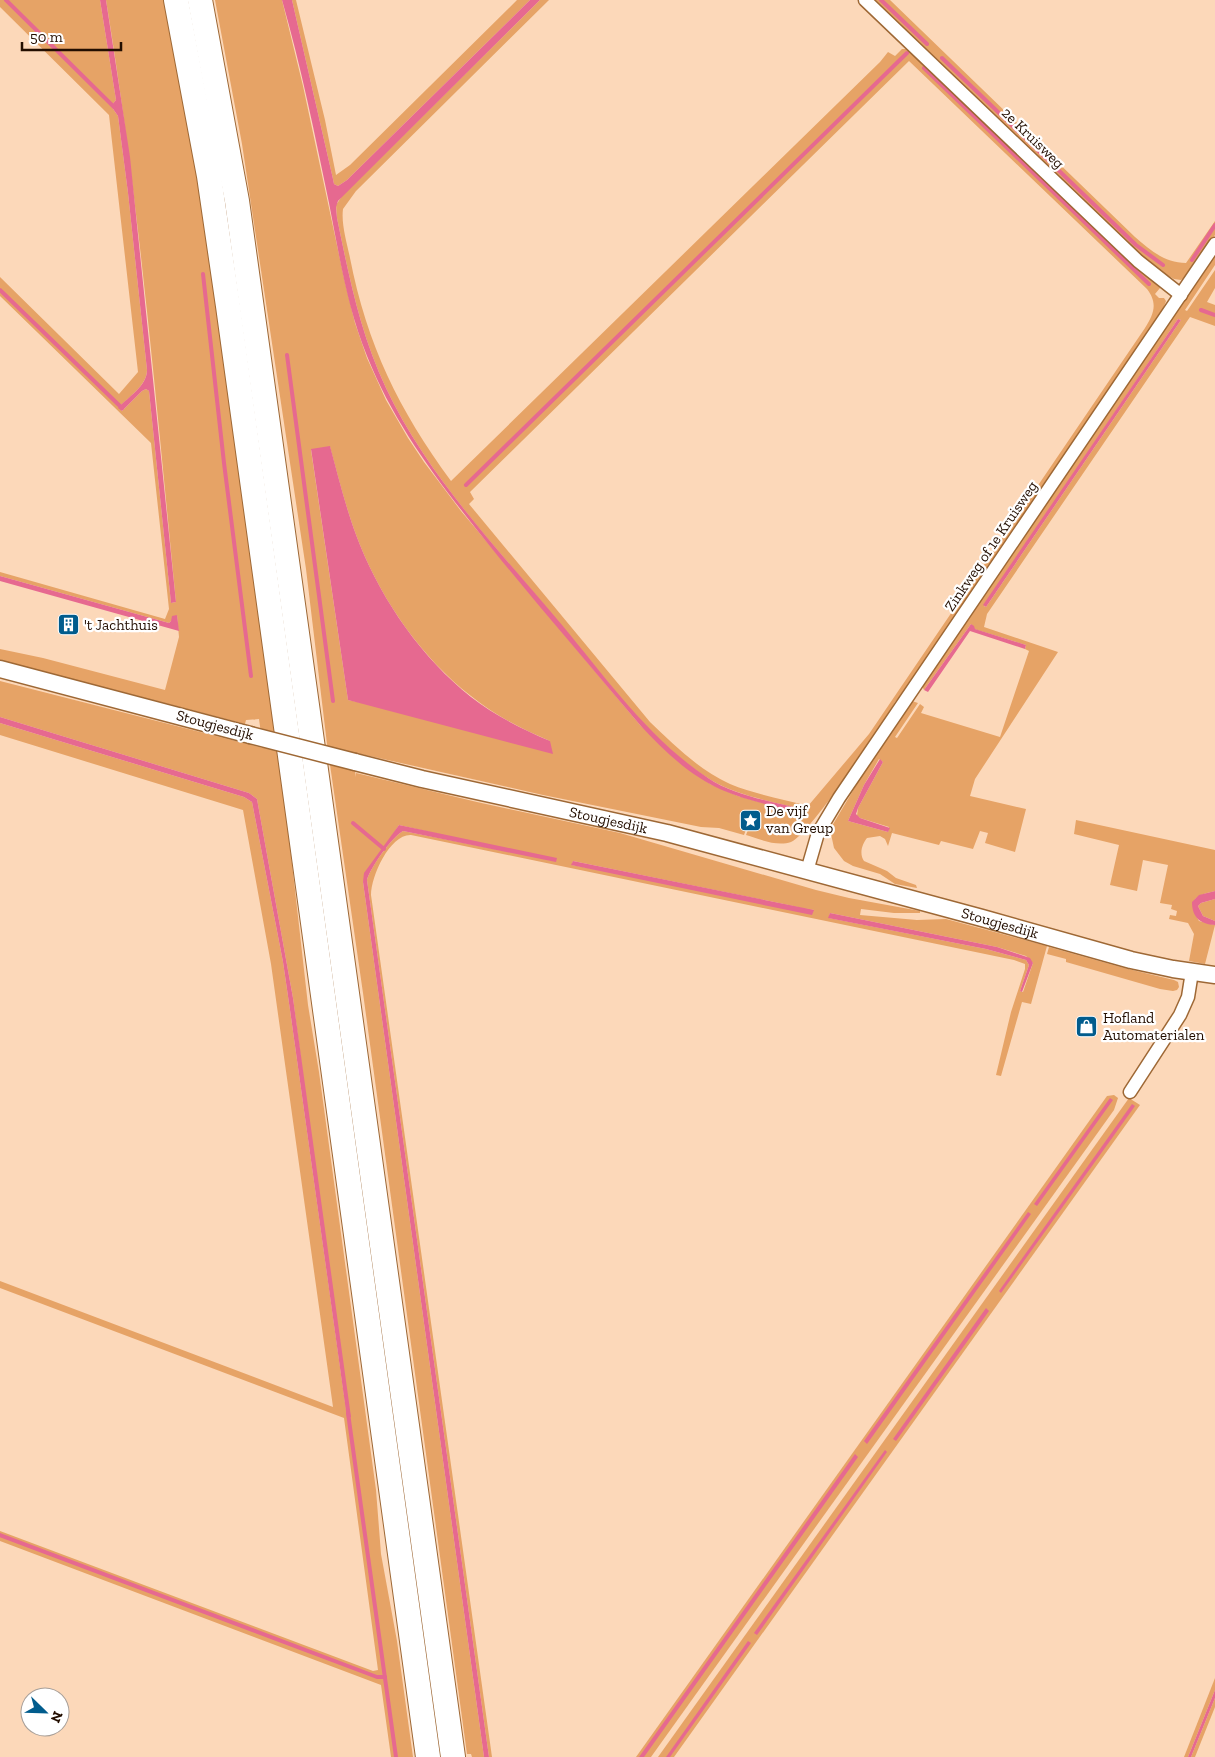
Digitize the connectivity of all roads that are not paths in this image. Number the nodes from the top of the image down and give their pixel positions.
1 (176, 0) edge
2 (200, 0) edge
3 (866, 0) edge
4 (1215, 244) edge
5 (1181, 295) junction
6 (0, 669) edge
7 (807, 871) junction
8 (1192, 972) junction
9 (1215, 975) edge
10 (1130, 1092) dead end
11 (428, 1757) edge
12 (453, 1757) edge

1 - 11 highway
2 - 12 highway
3 - 5 street, 2e Kruisweg
4 - 5 street, Zinkweg of 1e Kruisweg
5 - 7 street, Zinkweg of 1e Kruisweg
6 - 7 street, Stougjesdijk, bridge
7 - 8 street, Stougjesdijk
8 - 9 street, Stougjesdijk
8 - 10 street

